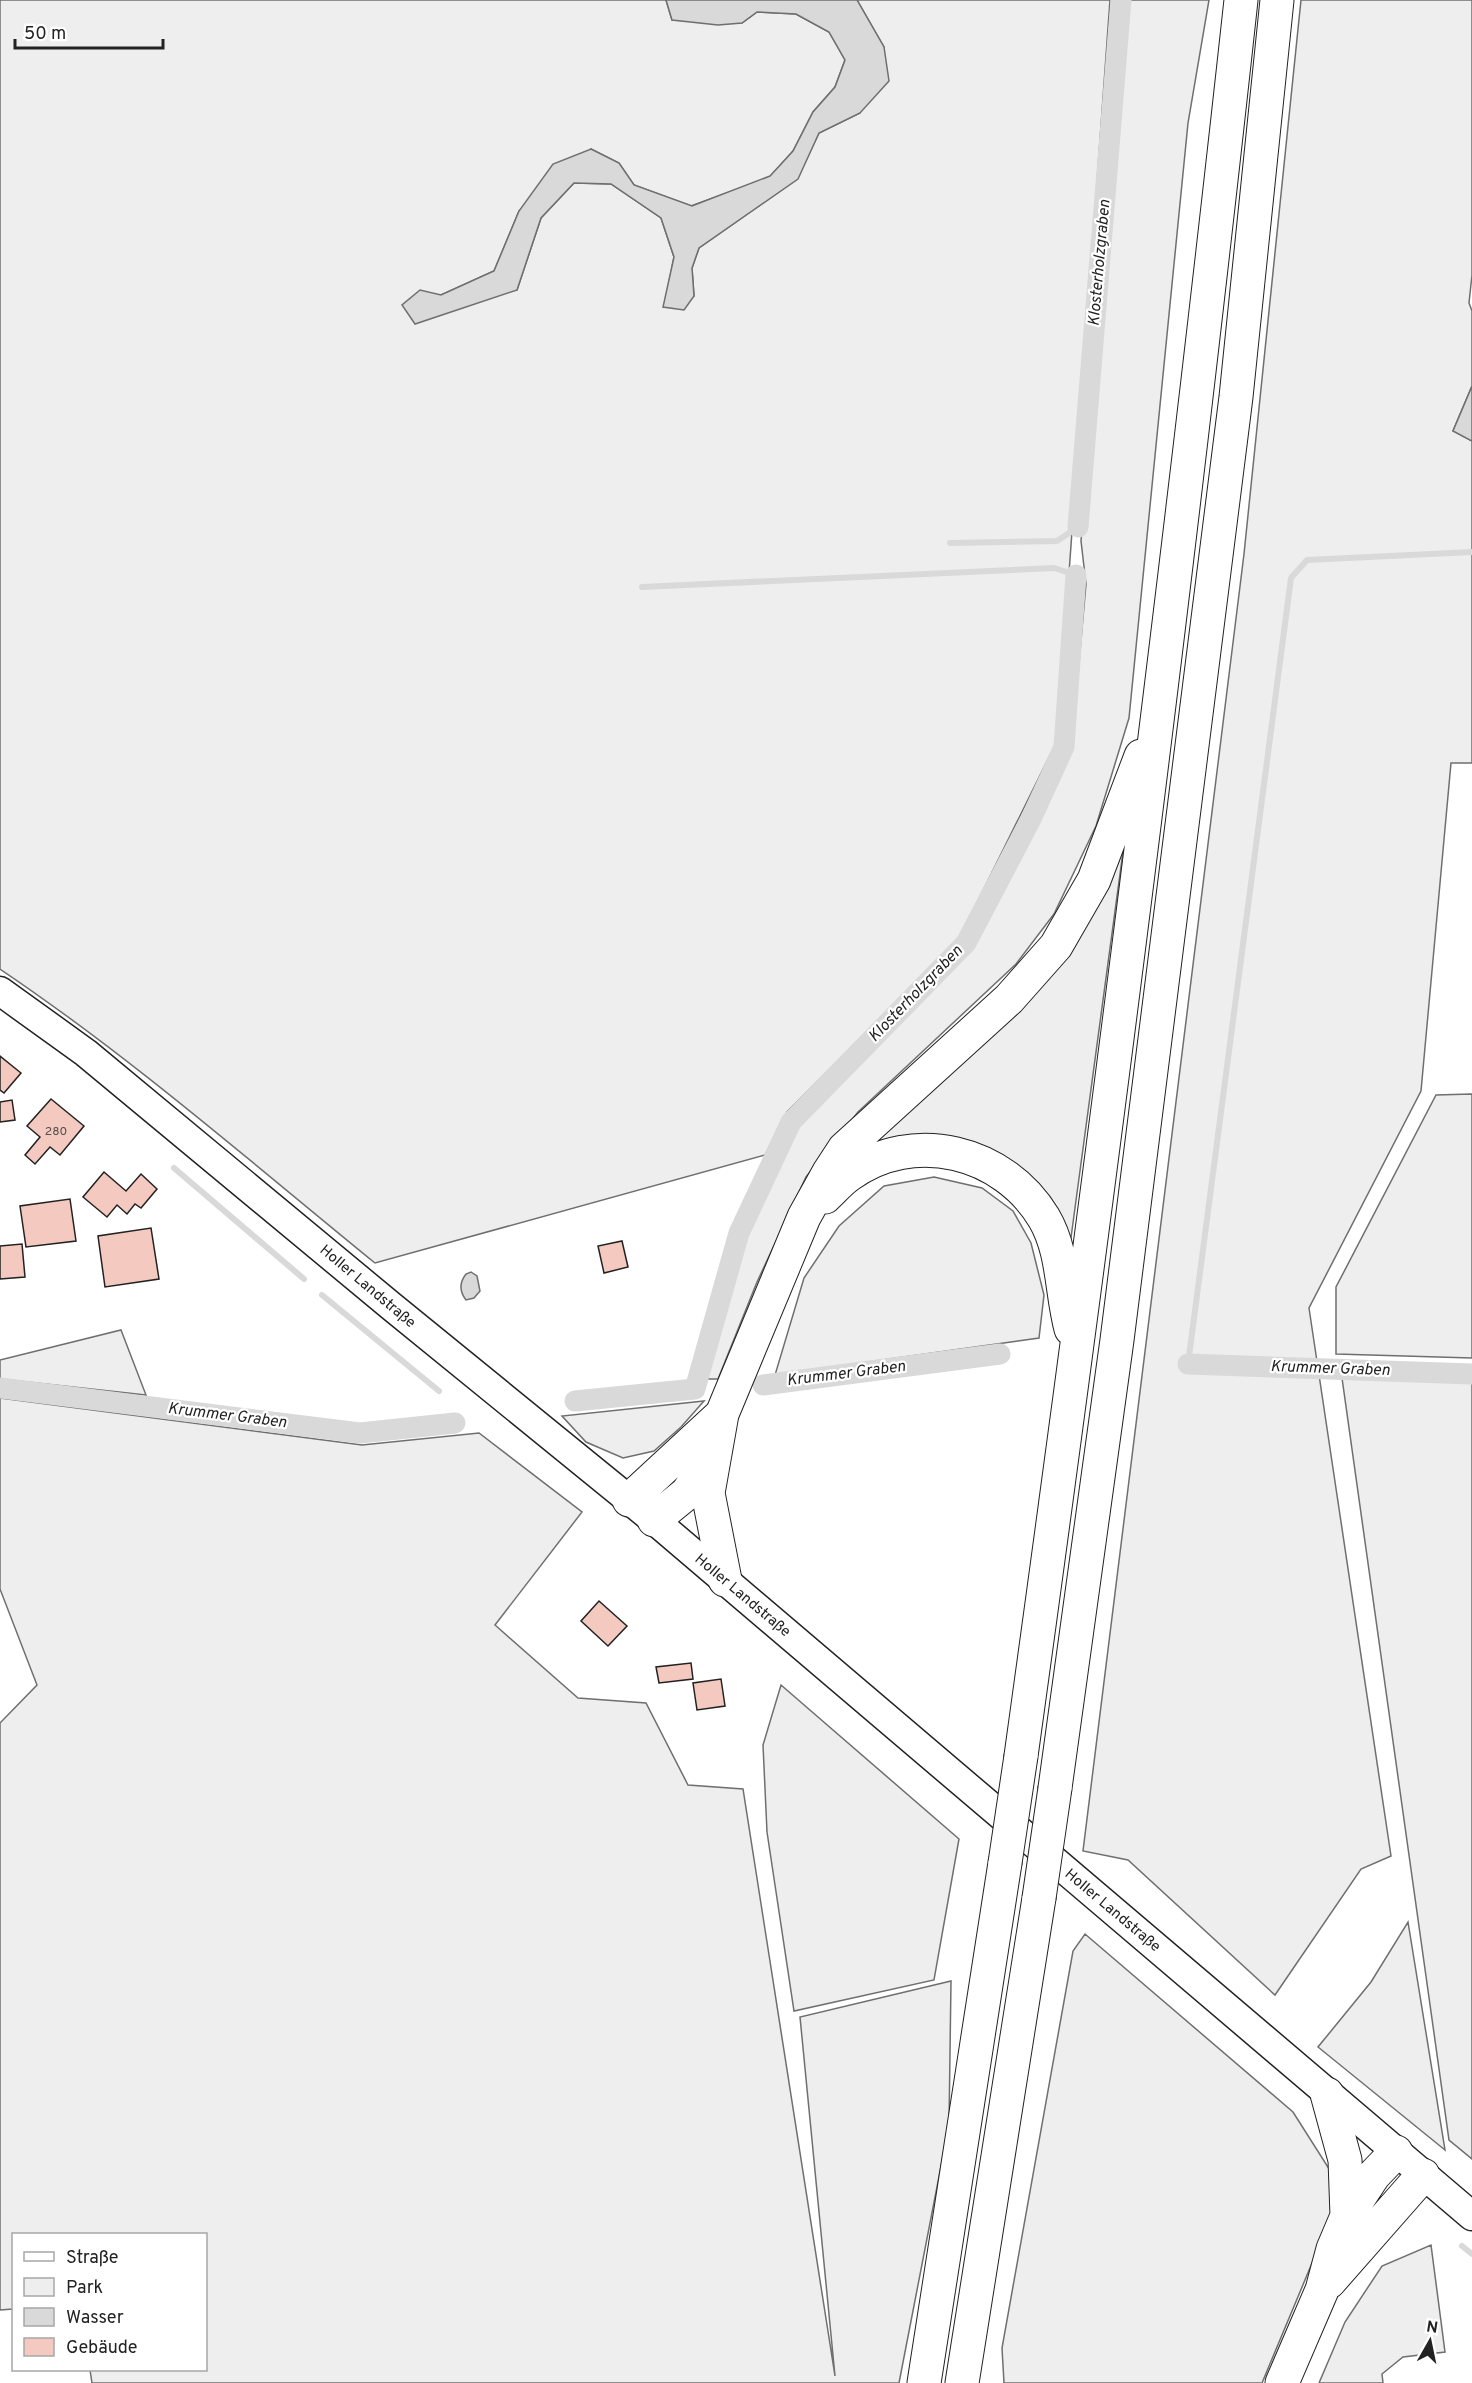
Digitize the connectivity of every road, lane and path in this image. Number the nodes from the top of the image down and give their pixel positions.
1 (1241, 0) edge
2 (1277, 0) edge
3 (1159, 720) junction
4 (0, 991) edge
5 (804, 1217) junction
6 (1077, 1352) junction
7 (722, 1414) junction
8 (713, 1455) junction
9 (629, 1500) junction
10 (654, 1520) junction
11 (726, 1580) junction
12 (1327, 2094) junction
13 (1396, 2152) junction
14 (1423, 2175) junction
15 (1347, 2216) junction
16 (1472, 2216) edge
17 (1322, 2290) junction
18 (972, 2319) junction
19 (924, 2383) edge
20 (962, 2383) edge
21 (986, 2383) edge
22 (1282, 2383) edge

1 - 3 highway
2 - 18 highway, bridge
3 - 5 highway
3 - 6 highway
4 - 9 main road, Holler Landstraße
5 - 6 highway
5 - 7 highway
6 - 19 highway, bridge
7 - 8 highway
7 - 9 highway
8 - 10 highway
8 - 11 highway
9 - 10 main road, Holler Landstraße
10 - 11 main road, Holler Landstraße
11 - 12 main road, Holler Landstraße
12 - 13 main road, Holler Landstraße
12 - 15 highway
13 - 14 main road, Holler Landstraße
13 - 15 highway
14 - 16 main road, Holler Landstraße
14 - 17 highway
15 - 17 highway
17 - 22 highway
18 - 20 highway
18 - 21 highway

